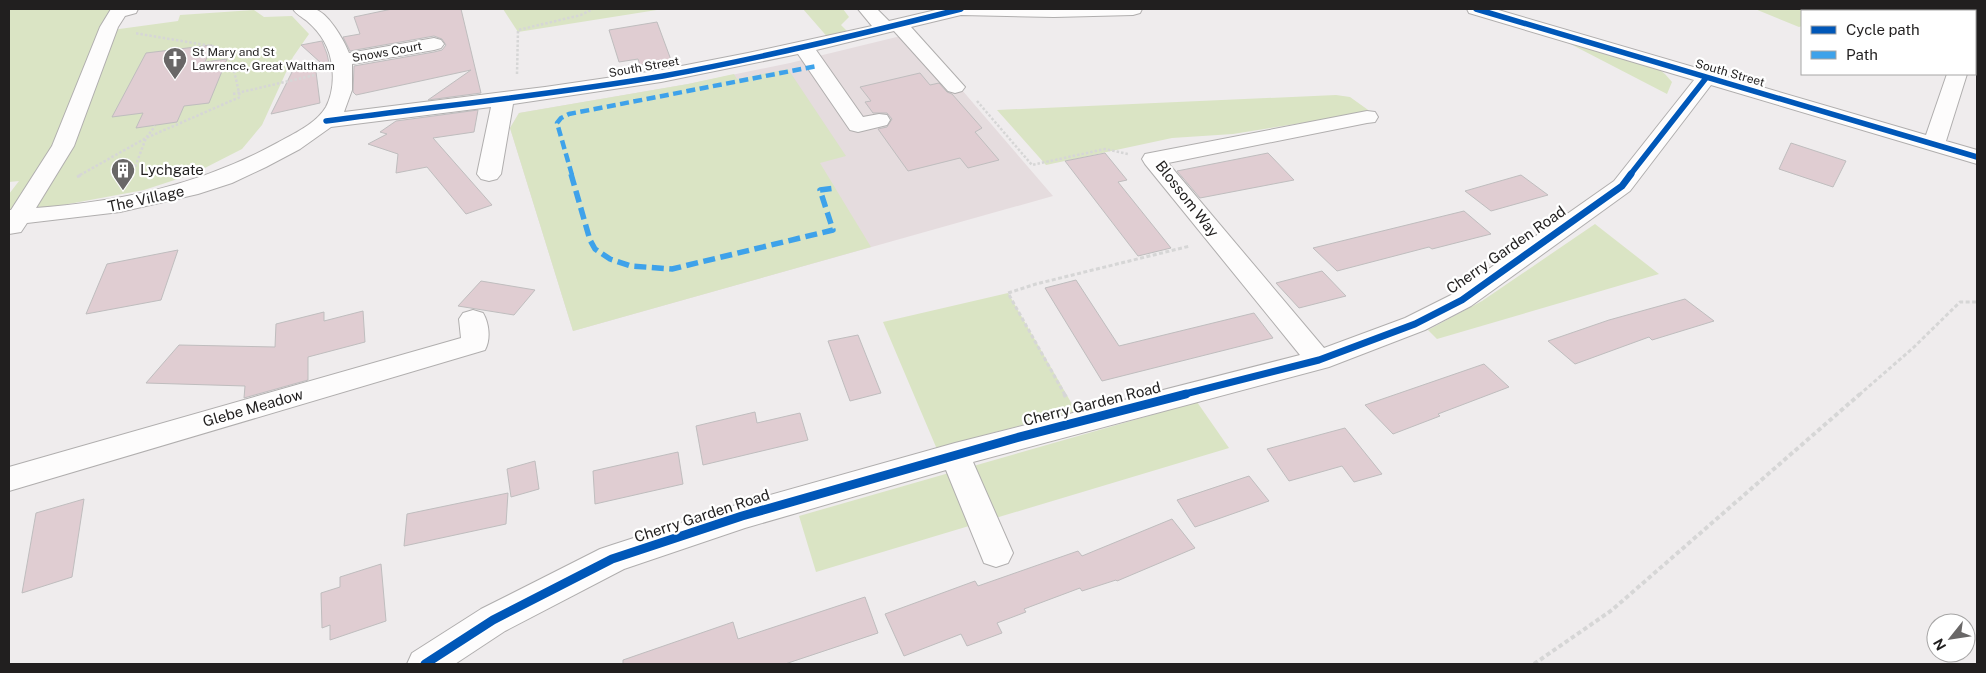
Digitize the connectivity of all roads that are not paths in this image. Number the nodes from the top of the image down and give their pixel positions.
1 (129, 9) edge
2 (302, 9) edge
3 (867, 9) edge
4 (961, 9) edge
5 (1133, 9) edge
6 (1476, 9) edge
7 (892, 27) junction
8 (434, 44) dead end
9 (804, 48) junction
10 (342, 64) junction
11 (1957, 75) edge
12 (1706, 78) junction
13 (955, 87) dead end
14 (510, 98) junction
15 (1367, 117) dead end
16 (879, 120) dead end
17 (326, 121) junction
18 (1934, 145) junction
19 (1977, 157) edge
20 (489, 174) dead end
21 (12, 222) edge
22 (473, 319) dead end
23 (1319, 360) junction
24 (955, 455) junction
25 (9, 479) edge
26 (996, 553) dead end
27 (425, 664) edge

1 - 21 street
2 - 10 street
3 - 7 street
4 - 5 street, South Street
4 - 7 street, South Street
6 - 12 street, South Street
7 - 9 street, South Street
7 - 13 street
8 - 10 street, Snows Court
9 - 14 street, South Street
9 - 16 street
10 - 17 street
11 - 18 street
12 - 18 street, South Street
12 - 23 street, Cherry Garden Road
14 - 17 street, South Street
14 - 20 street
15 - 23 street, Blossom Way
17 - 21 street, The Village
18 - 19 street, South Street
22 - 25 street, Glebe Meadow
23 - 24 street, Cherry Garden Road
24 - 26 street
24 - 27 street, Cherry Garden Road

